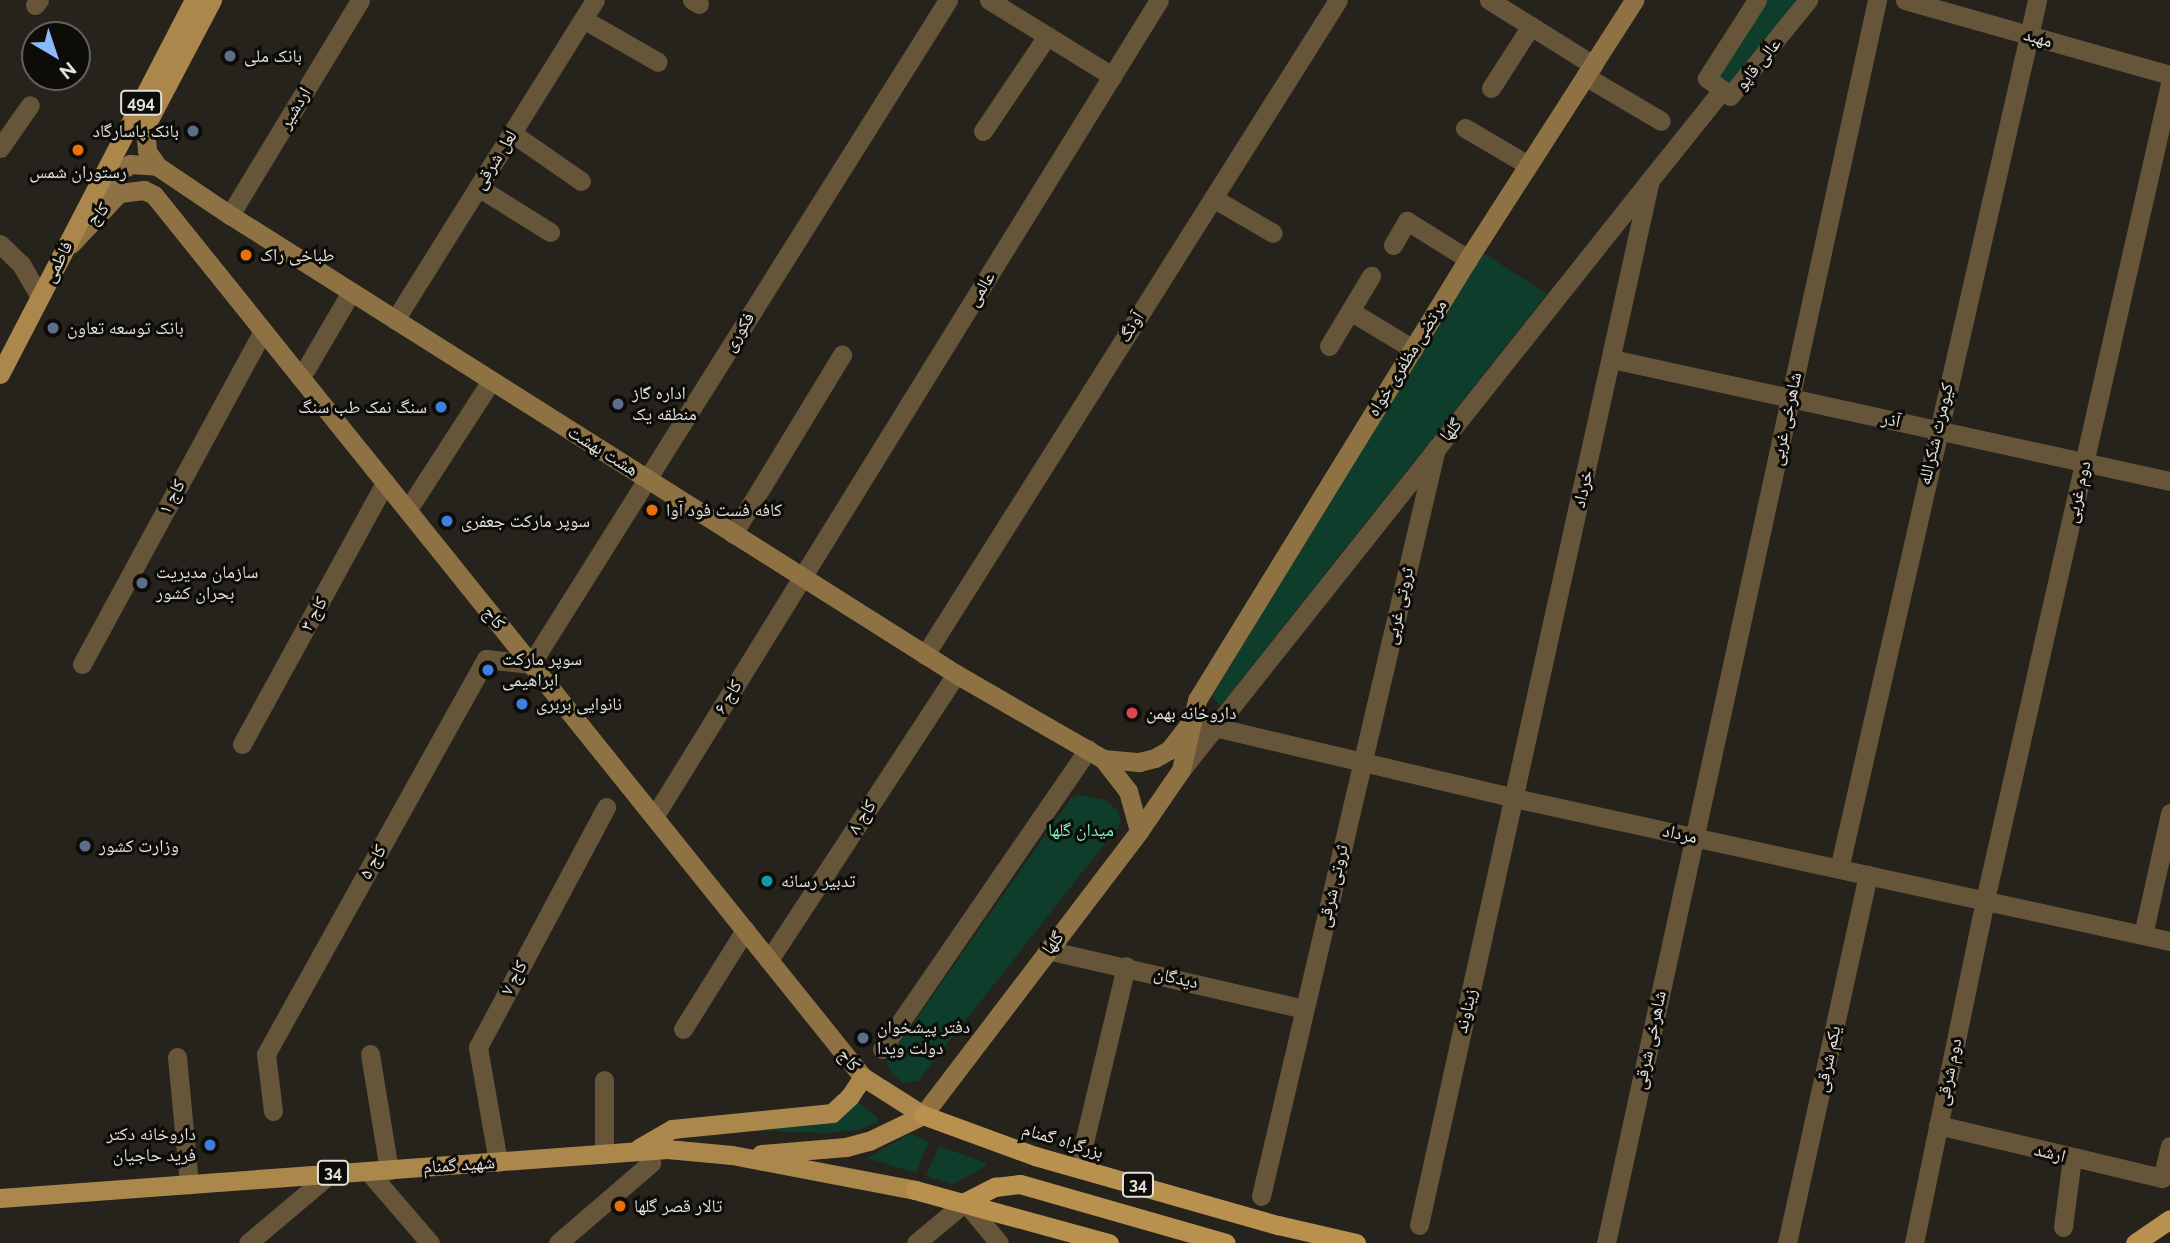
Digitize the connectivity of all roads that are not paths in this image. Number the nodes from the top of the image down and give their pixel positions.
1 (194, 0) edge
2 (212, 0) edge
3 (359, 0) edge
4 (595, 0) edge
5 (948, 0) edge
6 (989, 0) edge
7 (1159, 0) edge
8 (1338, 0) edge
9 (1634, 0) edge
10 (1757, 0) edge
11 (1808, 0) edge
12 (1877, 0) edge
13 (1905, 0) edge
14 (2036, 0) edge
15 (1491, 1) edge
16 (583, 19) junction
17 (1531, 26) junction
18 (2028, 35) junction
19 (1047, 36) junction
20 (658, 62) dead end
21 (1589, 70) junction
22 (2170, 75) edge
23 (1112, 76) junction
24 (2170, 84) edge
25 (1492, 88) dead end
26 (1722, 90) junction
27 (30, 105) dead end
28 (1661, 121) dead end
29 (1465, 128) dead end
30 (983, 131) dead end
31 (512, 133) junction
32 (0, 148) edge
33 (1528, 165) junction
34 (157, 166) junction
35 (1650, 180) junction
36 (581, 181) dead end
37 (478, 187) junction
38 (1213, 198) junction
39 (230, 215) junction
40 (550, 232) dead end
41 (1273, 233) dead end
42 (1393, 245) dead end
43 (5, 248) edge
44 (63, 253) junction
45 (1468, 259) junction
46 (1371, 276) dead end
47 (351, 292) junction
48 (40, 297) junction
49 (1350, 311) junction
50 (395, 320) junction
51 (263, 331) junction
52 (1329, 346) dead end
53 (1413, 349) junction
54 (842, 355) dead end
55 (1612, 359) junction
56 (306, 369) dead end
57 (0, 374) edge
58 (491, 381) junction
59 (1790, 398) junction
60 (1937, 430) junction
61 (1436, 448) junction
62 (2084, 462) junction
63 (646, 479) junction
64 (2170, 481) edge
65 (386, 483) junction
66 (412, 503) dead end
67 (733, 534) junction
68 (802, 577) junction
69 (925, 655) junction
70 (82, 664) dead end
71 (531, 664) junction
72 (956, 674) junction
73 (1191, 722) junction
74 (1217, 727) junction
75 (242, 744) dead end
76 (1096, 754) junction
77 (1362, 763) junction
78 (1181, 770) junction
79 (1514, 798) junction
80 (606, 807) dead end
81 (2170, 813) edge
82 (654, 817) junction
83 (1139, 831) junction
84 (1695, 837) junction
85 (1839, 869) junction
86 (1868, 875) junction
87 (1985, 900) junction
88 (745, 930) junction
89 (2143, 935) junction
90 (2170, 941) edge
91 (1047, 950) junction
92 (769, 960) junction
93 (1126, 966) junction
94 (1304, 1009) junction
95 (683, 1029) dead end
96 (882, 1049) dead end
97 (370, 1054) dead end
98 (177, 1057) dead end
99 (863, 1077) junction
100 (604, 1080) dead end
101 (273, 1111) dead end
102 (923, 1115) junction
103 (1938, 1125) junction
104 (2170, 1146) edge
105 (1082, 1151) dead end
106 (632, 1152) junction
107 (604, 1154) junction
108 (732, 1155) junction
109 (2072, 1158) junction
110 (498, 1162) junction
111 (651, 1163) dead end
112 (390, 1170) junction
113 (368, 1171) junction
114 (330, 1174) junction
115 (188, 1184) junction
116 (915, 1190) joint
117 (1261, 1196) dead end
118 (0, 1198) edge
119 (965, 1202) junction
120 (2170, 1219) edge
121 (1419, 1225) dead end
122 (2063, 1227) dead end
123 (248, 1243) edge
124 (430, 1243) edge
125 (558, 1243) edge
126 (916, 1243) edge
127 (999, 1243) edge
128 (1109, 1243) edge
129 (1226, 1243) edge
130 (1356, 1243) edge
131 (1606, 1243) edge
132 (1787, 1243) edge
133 (1914, 1243) edge
134 (2135, 1243) edge

1 - 44 main road, فاطمی / 494
2 - 34 main road, 494
3 - 39 street, اردشیر
4 - 16 street, لعل شرقی
5 - 63 street, فکوری
6 - 19 street
7 - 23 street, عالمی
8 - 38 street, آونگ
9 - 21 main road, مرتضی مظفری خواه
10 - 26 street, عالی قاپو
11 - 26 street, عالی قاپو
12 - 59 street, شاهرخی غربی
13 - 18 street, مهبد
14 - 18 street, کیومرث شکرالله
15 - 17 street
16 - 20 street
16 - 31 street, لعل شرقی
17 - 21 street
17 - 25 street
18 - 22 street, مهبد
18 - 60 street, کیومرث شکرالله
19 - 23 street
19 - 30 street
21 - 28 street
21 - 33 main road, مرتضی مظفری خواه
23 - 68 street, عالمی
24 - 62 street, دوم غربی
26 - 35 street, گلها
27 - 32 street
29 - 33 street
31 - 36 street
31 - 37 street, لعل شرقی
33 - 45 main road, مرتضی مظفری خواه
34 - 39 main road, هشت بهشت
34 - 44 main road
35 - 55 street, خرداد
35 - 61 street, گلها
37 - 40 street
37 - 50 street, لعل شرقی
38 - 41 street
38 - 69 street, آونگ
39 - 47 main road, هشت بهشت
42 - 45 street
43 - 48 street
44 - 48 main road, فاطمی / 494
44 - 51 main road, کاج
45 - 53 main road, مرتضی مظفری خواه
46 - 49 street
47 - 50 main road, هشت بهشت
47 - 56 street
48 - 57 main road, فاطمی / 494
49 - 52 street
49 - 53 street
50 - 58 main road, هشت بهشت
51 - 65 main road, کاج
51 - 70 street, کاج ۱
53 - 73 main road, مرتضی مظفری خواه
54 - 67 street
55 - 59 street, آذر
55 - 79 street, خرداد
58 - 63 main road, هشت بهشت
58 - 66 street
59 - 60 street, آذر
59 - 84 street, شاهرخی غربی
60 - 62 street, آذر
60 - 85 street, کیومرث شکرالله
61 - 74 street, گلها
61 - 77 street, ثروتی غربی
62 - 64 street, آذر
62 - 87 street, دوم غربی
63 - 67 main road, هشت بهشت
63 - 71 street, فکوری
65 - 71 main road, کاج
65 - 75 street, کاج ۳
67 - 68 main road, هشت بهشت
68 - 69 main road, هشت بهشت
68 - 82 street, کاج ۶
69 - 72 main road, هشت بهشت
71 - 82 main road, کاج
71 - 101 street, کاج ۵
72 - 76 main road, هشت بهشت
72 - 92 street, کاج ۸
73 - 74 street, مرداد
73 - 76 main road
73 - 78 main road, گلها
74 - 77 street, مرداد
74 - 78 street, گلها
76 - 83 main road, هشت بهشت
76 - 96 street
77 - 79 street, مرداد
77 - 94 street, ثروتی شرقی
78 - 83 main road, گلها
79 - 84 street, مرداد
79 - 121 street, زیناوند
80 - 110 street, کاج ۷
81 - 89 street
82 - 88 main road, کاج
83 - 91 main road, گلها
84 - 85 street, مرداد
84 - 131 street, شاهرخی شرقی
85 - 86 street, مرداد
86 - 87 street, مرداد
86 - 132 street, یکم شرقی
87 - 89 street, مرداد
87 - 103 street, دوم شرقی
88 - 92 main road, کاج
88 - 95 street
89 - 90 street, مرداد
91 - 93 street, دیدگان
91 - 102 main road, گلها
92 - 99 main road, کاج
93 - 94 street, دیدگان
93 - 105 street
94 - 117 street, ثروتی شرقی
97 - 112 street
98 - 115 street
99 - 102 main road, کاج
99 - 106 main road
100 - 107 street
102 - 108 main road, 34
102 - 130 highway, بزرگراه گمنام / 34
103 - 109 street, ارشد
103 - 133 street, دوم شرقی
104 - 109 street, ارشد
106 - 107 main road, شهید گمنام / 34
106 - 108 main road, شهید گمنام / 34
107 - 110 main road, شهید گمنام / 34
108 - 116 main road, شهید گمنام / 34
109 - 122 street
110 - 112 main road, شهید گمنام / 34
111 - 125 street
112 - 113 main road, شهید گمنام / 34
113 - 114 main road, شهید گمنام / 34
113 - 124 street
114 - 115 main road, شهید گمنام / 34
114 - 123 street
115 - 118 main road, شهید گمنام / 34
116 - 119 highway, 34
119 - 126 street
119 - 127 street
119 - 128 highway, 34
119 - 129 highway
120 - 134 highway

